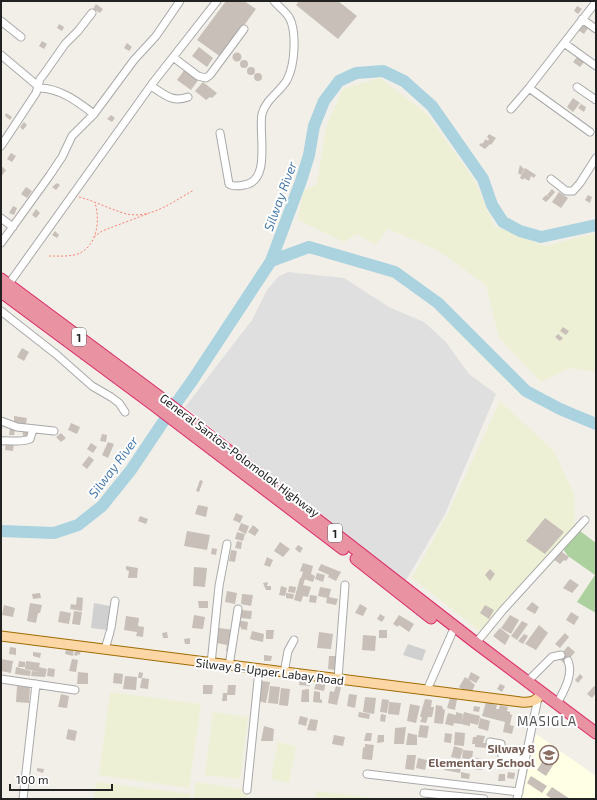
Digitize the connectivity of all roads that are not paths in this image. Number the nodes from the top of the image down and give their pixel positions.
1 (180, 1) edge
2 (217, 1) edge
3 (274, 1) edge
4 (596, 2) edge
5 (92, 13) dead end
6 (582, 19) junction
7 (1, 21) edge
8 (244, 29) dead end
9 (596, 29) edge
10 (20, 38) dead end
11 (564, 43) junction
12 (1, 55) edge
13 (173, 57) junction
14 (596, 66) edge
15 (151, 86) junction
16 (38, 87) junction
17 (578, 87) dead end
18 (529, 88) junction
19 (188, 97) dead end
20 (596, 100) edge
21 (511, 109) dead end
22 (94, 114) junction
23 (590, 132) dead end
24 (220, 133) dead end
25 (1, 146) edge
26 (596, 158) edge
27 (551, 180) dead end
28 (1, 218) edge
29 (13, 228) junction
30 (1, 243) edge
31 (3, 285) edge
32 (1, 311) edge
33 (125, 412) dead end
34 (1, 421) edge
35 (191, 428) junction
36 (33, 429) junction
37 (54, 431) dead end
38 (1, 441) edge
39 (585, 520) dead end
40 (227, 544) dead end
41 (345, 585) dead end
42 (114, 601) dead end
43 (238, 609) dead end
44 (452, 633) junction
45 (1, 636) edge
46 (294, 640) dead end
47 (476, 643) junction
48 (105, 649) junction
49 (561, 655) dead end
50 (568, 661) dead end
51 (210, 664) junction
52 (229, 666) junction
53 (259, 670) junction
54 (284, 673) junction
55 (1, 679) edge
56 (338, 679) junction
57 (527, 682) junction
58 (36, 684) junction
59 (75, 690) dead end
60 (427, 690) junction
61 (540, 696) junction
62 (557, 704) junction
63 (596, 733) edge
64 (490, 742) dead end
65 (596, 742) edge
66 (525, 760) junction
67 (367, 774) dead end
68 (247, 790) dead end
69 (424, 793) dead end
70 (518, 796) edge
71 (23, 799) edge
72 (484, 799) edge

1 - 22 street
2 - 13 street
3 - 24 street
4 - 6 street
5 - 16 street
6 - 9 street
6 - 11 street
7 - 10 street
8 - 13 street
11 - 14 street
11 - 18 street
12 - 16 street
13 - 15 street
15 - 19 street
15 - 31 street
16 - 22 street
16 - 25 street
17 - 20 street
18 - 21 street
18 - 23 street
22 - 29 street
26 - 27 street
28 - 29 street
29 - 30 street
31 - 35 highway, 1
32 - 33 street
34 - 36 street
35 - 44 highway, General Santos-Polomolok Highway / 1
35 - 47 highway, 1
36 - 37 street
36 - 38 street
39 - 47 street
40 - 51 street
41 - 56 street
42 - 48 street
43 - 52 street
44 - 60 street
44 - 61 highway, General Santos-Polomolok Highway / 1
45 - 48 main road, Silway 8-Upper Labay Road
46 - 54 street
47 - 57 highway, 1
48 - 51 main road, Silway 8-Upper Labay Road
49 - 57 street
50 - 62 street
51 - 52 main road, Silway 8-Upper Labay Road
52 - 53 main road, Silway 8-Upper Labay Road
53 - 54 main road, Silway 8-Upper Labay Road
53 - 68 street
54 - 56 main road, Silway 8-Upper Labay Road
55 - 58 street
56 - 60 main road, Silway 8-Upper Labay Road
57 - 61 highway, 1
58 - 59 street
58 - 71 street
60 - 61 main road, Silway 8-Upper Labay Road
61 - 62 highway, 1
61 - 65 highway, General Santos-Polomolok Highway / 1
61 - 66 street
62 - 63 highway, 1
64 - 66 street
66 - 70 street
67 - 70 street
69 - 72 street

